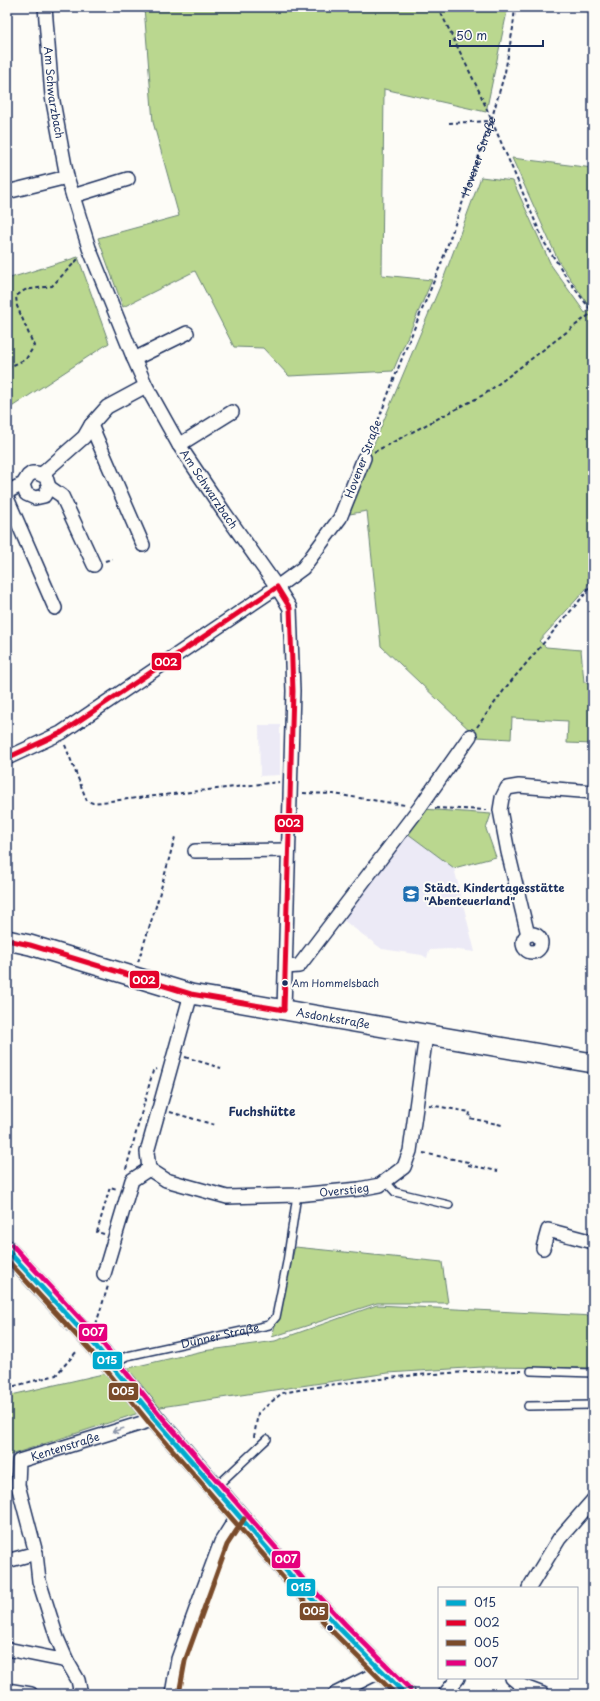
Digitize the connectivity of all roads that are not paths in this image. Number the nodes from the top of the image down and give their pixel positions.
1 (45, 7) edge
2 (67, 177) junction
3 (128, 179) dead end
4 (7, 192) edge
5 (73, 196) junction
6 (187, 333) dead end
7 (134, 359) junction
8 (146, 386) junction
9 (232, 412) dead end
10 (90, 425) junction
11 (179, 446) junction
12 (364, 458) road end
13 (42, 474) junction
14 (23, 484) junction
15 (49, 487) junction
16 (7, 492) edge
17 (7, 498) edge
18 (143, 545) dead end
19 (94, 566) dead end
20 (277, 587) junction
21 (55, 608) dead end
22 (470, 736) road end
23 (7, 758) edge
24 (593, 792) edge
25 (288, 850) junction
26 (195, 851) dead end
27 (528, 935) dead end
28 (7, 940) edge
29 (286, 967) junction
30 (191, 994) junction
31 (284, 1010) junction
32 (426, 1035) junction
33 (593, 1063) edge
34 (149, 1169) junction
35 (385, 1181) junction
36 (298, 1195) junction
37 (449, 1205) dead end
38 (593, 1242) edge
39 (543, 1248) dead end
40 (7, 1250) edge
41 (104, 1274) road end
42 (112, 1364) junction
43 (531, 1371) road end
44 (593, 1372) edge
45 (593, 1405) edge
46 (528, 1406) dead end
47 (155, 1419) junction
48 (267, 1439) dead end
49 (214, 1489) junction
50 (593, 1500) edge
51 (238, 1515) junction
52 (36, 1553) junction
53 (7, 1561) edge
54 (530, 1587) edge
55 (7, 1649) edge
56 (67, 1661) junction
57 (382, 1671) junction
58 (457, 1679) edge
59 (513, 1679) edge
60 (7, 1690) edge
61 (30, 1694) edge
62 (81, 1694) edge
63 (172, 1694) edge
64 (335, 1694) edge
65 (405, 1694) edge
66 (445, 1694) edge
67 (543, 1694) edge

1 - 2 street, Am Schwarzbach
2 - 4 street
2 - 5 street, Am Schwarzbach
3 - 5 street
5 - 7 street, Am Schwarzbach
6 - 7 street
7 - 8 street, Am Schwarzbach
8 - 10 street
8 - 11 street, Am Schwarzbach
9 - 11 street
10 - 13 street
10 - 18 street
11 - 20 street, Am Schwarzbach
12 - 20 street, Hovener Straße
13 - 14 street
13 - 15 street
14 - 15 street
14 - 16 street
15 - 19 street
17 - 21 street
20 - 23 street, Hovener Straße
20 - 25 street
22 - 29 street
24 - 27 street
25 - 26 street
25 - 29 street
28 - 30 street, Asdonkstraße
29 - 31 street
30 - 31 street, Asdonkstraße
30 - 34 street
31 - 32 street, Asdonkstraße
32 - 33 street, Asdonkstraße
32 - 35 street, Overstieg
34 - 36 street, Overstieg
34 - 41 street
35 - 36 street, Overstieg
35 - 37 lane
36 - 42 lane, Dünner Straße
38 - 39 street
40 - 42 street
42 - 47 street
43 - 44 lane
45 - 46 lane
47 - 49 street
47 -> 52 street, Kentenstraße
48 - 49 lane
49 - 51 street
50 - 54 street
51 - 57 street
51 - 63 street
52 - 53 street
52 - 56 street, Kentenstraße
55 - 56 street
56 - 62 street, Kentenstraße
57 - 64 street
57 - 65 street
58 - 66 street
59 - 67 street
60 - 61 street

